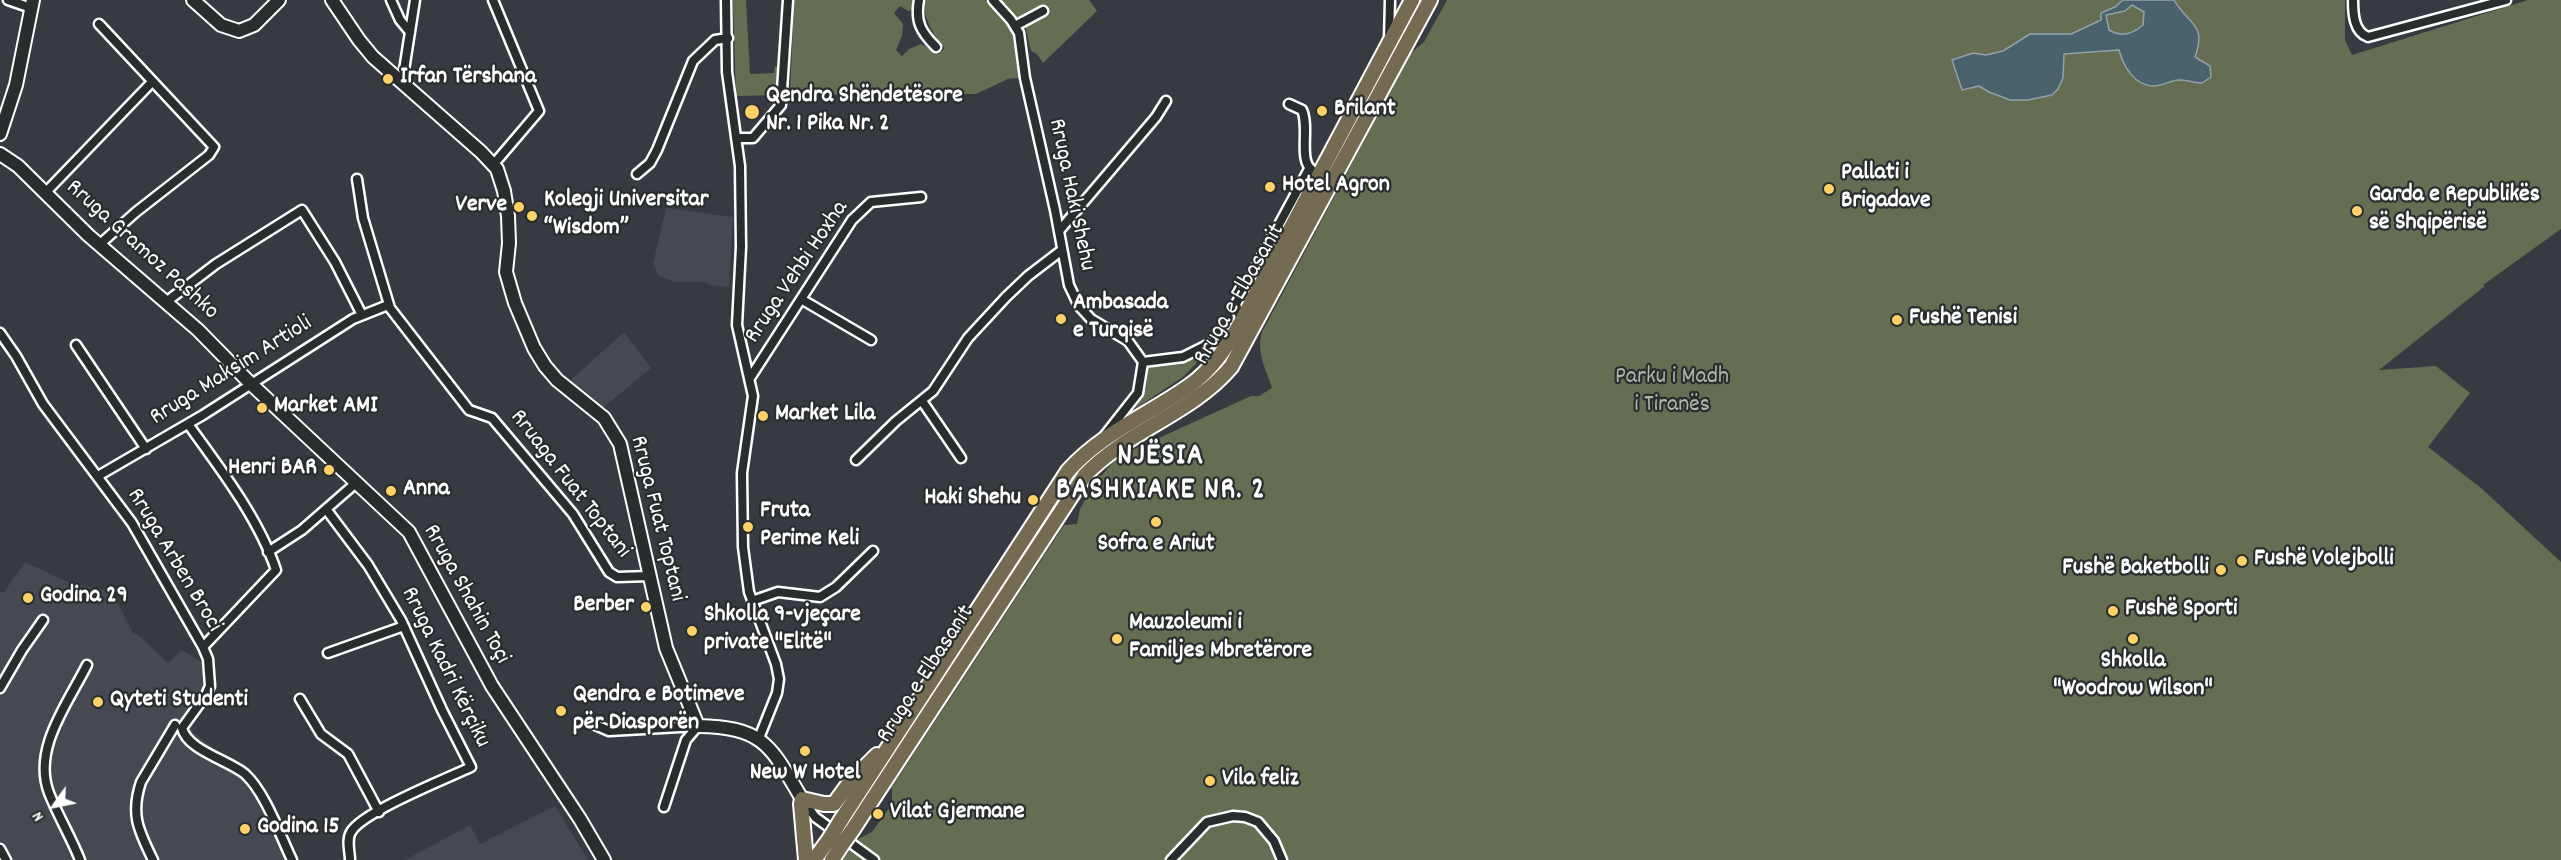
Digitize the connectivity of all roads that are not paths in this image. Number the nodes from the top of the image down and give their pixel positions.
1 (8, 0) edge
2 (193, 0) edge
3 (279, 0) edge
4 (332, 0) edge
5 (391, 0) edge
6 (415, 0) edge
7 (493, 0) edge
8 (726, 0) edge
9 (788, 0) edge
10 (919, 0) edge
11 (993, 0) edge
12 (1390, 0) edge
13 (1412, 0) edge
14 (1430, 0) edge
15 (2353, 0) edge
16 (2506, 0) edge
17 (32, 4) edge
18 (1044, 11) dead end
19 (99, 24) dead end
20 (1015, 26) junction
21 (410, 32) junction
22 (728, 38) junction
23 (1389, 46) junction
24 (936, 47) dead end
25 (152, 82) junction
26 (402, 83) junction
27 (1166, 101) dead end
28 (1289, 104) dead end
29 (0, 134) edge
30 (736, 138) junction
31 (0, 154) edge
32 (493, 165) junction
33 (1314, 171) junction
34 (637, 174) dead end
35 (357, 179) dead end
36 (46, 192) junction
37 (921, 197) dead end
38 (1059, 231) junction
39 (99, 245) junction
40 (1062, 250) junction
41 (801, 299) junction
42 (166, 303) junction
43 (388, 305) junction
44 (362, 315) junction
45 (1239, 326) junction
46 (0, 333) edge
47 (871, 339) dead end
48 (76, 345) dead end
49 (1143, 362) junction
50 (750, 378) junction
51 (250, 383) junction
52 (922, 401) junction
53 (188, 424) junction
54 (1102, 440) junction
55 (146, 449) junction
56 (961, 458) dead end
57 (856, 460) dead end
58 (98, 476) junction
59 (357, 482) junction
60 (326, 509) junction
61 (873, 551) dead end
62 (268, 552) junction
63 (651, 576) junction
64 (752, 601) junction
65 (43, 620) dead end
66 (404, 626) junction
67 (203, 647) junction
68 (328, 653) dead end
69 (87, 665) dead end
70 (0, 688) edge
71 (300, 699) dead end
72 (593, 724) dead end
73 (175, 725) dead end
74 (698, 726) junction
75 (759, 738) junction
76 (890, 743) junction
77 (802, 799) junction
78 (664, 807) dead end
79 (379, 812) junction
80 (836, 842) junction
81 (0, 849) edge
82 (6, 860) edge
83 (80, 860) edge
84 (153, 860) edge
85 (292, 860) edge
86 (350, 860) edge
87 (604, 860) edge
88 (806, 860) edge
89 (814, 860) edge
90 (832, 860) edge
91 (874, 860) edge
92 (1171, 860) edge
93 (1282, 860) edge

1 - 17 street
2 - 3 street
4 - 26 street, Rruga Fuat Toptani
5 - 21 street
6 - 21 street
7 - 32 street
8 - 22 street
9 - 30 street
10 - 24 street
11 - 20 street
12 - 23 street
13 - 23 main road, Rruga e Elbasanit
14 - 80 main road, Rruga e Elbasanit, bridge
15 - 16 street
17 - 29 street
18 - 20 street
19 - 25 street
20 - 38 street, Rruga Haki Shehu
21 - 26 street
22 - 30 street
22 - 34 street
23 - 33 main road, Rruga e Elbasanit
25 - 36 street
25 - 39 street
26 - 32 street, Rruga Fuat Toptani
27 - 38 street
28 - 33 street
30 - 50 street
31 - 36 street, Rruga Gramoz Pashko
32 - 63 street, Rruga Fuat Toptani
33 - 45 main road, Rruga e Elbasanit
35 - 43 street, Rruaga Fuat Toptani
36 - 39 street, Rruga Gramoz Pashko
37 - 41 street, Rruga Vehbi Hoxha
38 - 40 street, Rruga Haki Shehu
39 - 42 street, Rruga Gramoz Pashko
40 - 49 street, Rruga Haki Shehu
40 - 52 street
41 - 47 street
41 - 50 street, Rruga Vehbi Hoxha
42 - 44 street
42 - 51 street, Rruga Gramoz Pashko
43 - 44 street, Rruga Maksim Artioli
43 - 63 street, Rruaga Fuat Toptani
44 - 51 street, Rruga Maksim Artioli
45 - 49 street
45 - 54 main road, Rruga e Elbasanit
46 - 58 street, Rruga Arben Broci
48 - 55 street
49 - 54 street
50 - 64 street
51 - 53 street, Rruga Maksim Artioli
51 - 59 street, Rruga Shahin Toçi
52 - 56 street
52 - 57 street
53 - 55 street, Rruga Maksim Artioli
53 - 62 street
54 - 76 main road, Rruga e Elbasanit
55 - 58 street, Rruga Maksim Artioli
58 - 67 street, Rruga Arben Broci
59 - 60 street
59 - 87 street, Rruga Shahin Toçi
60 - 62 street
60 - 66 street, Rruga Kadri Kërçiku
61 - 64 street
62 - 67 street
63 - 74 street, Rruga Fuat Toptani
64 - 75 street
65 - 70 street
66 - 68 street
66 - 79 street, Rruga Kadri Kërçiku
67 - 85 street, Rruga Arben Broci
69 - 83 street
71 - 79 street
72 - 74 street
73 - 84 street
74 - 75 street
74 - 78 street
75 - 77 street
76 - 77 main road
76 - 80 main road, Rruga e Elbasanit, bridge
77 - 88 main road
77 - 91 street
79 - 86 street, Rruga Kadri Kërçiku
80 - 89 main road, Rruga e Elbasanit
80 - 90 main road, Rruga e Elbasanit
81 - 82 street
92 - 93 street

